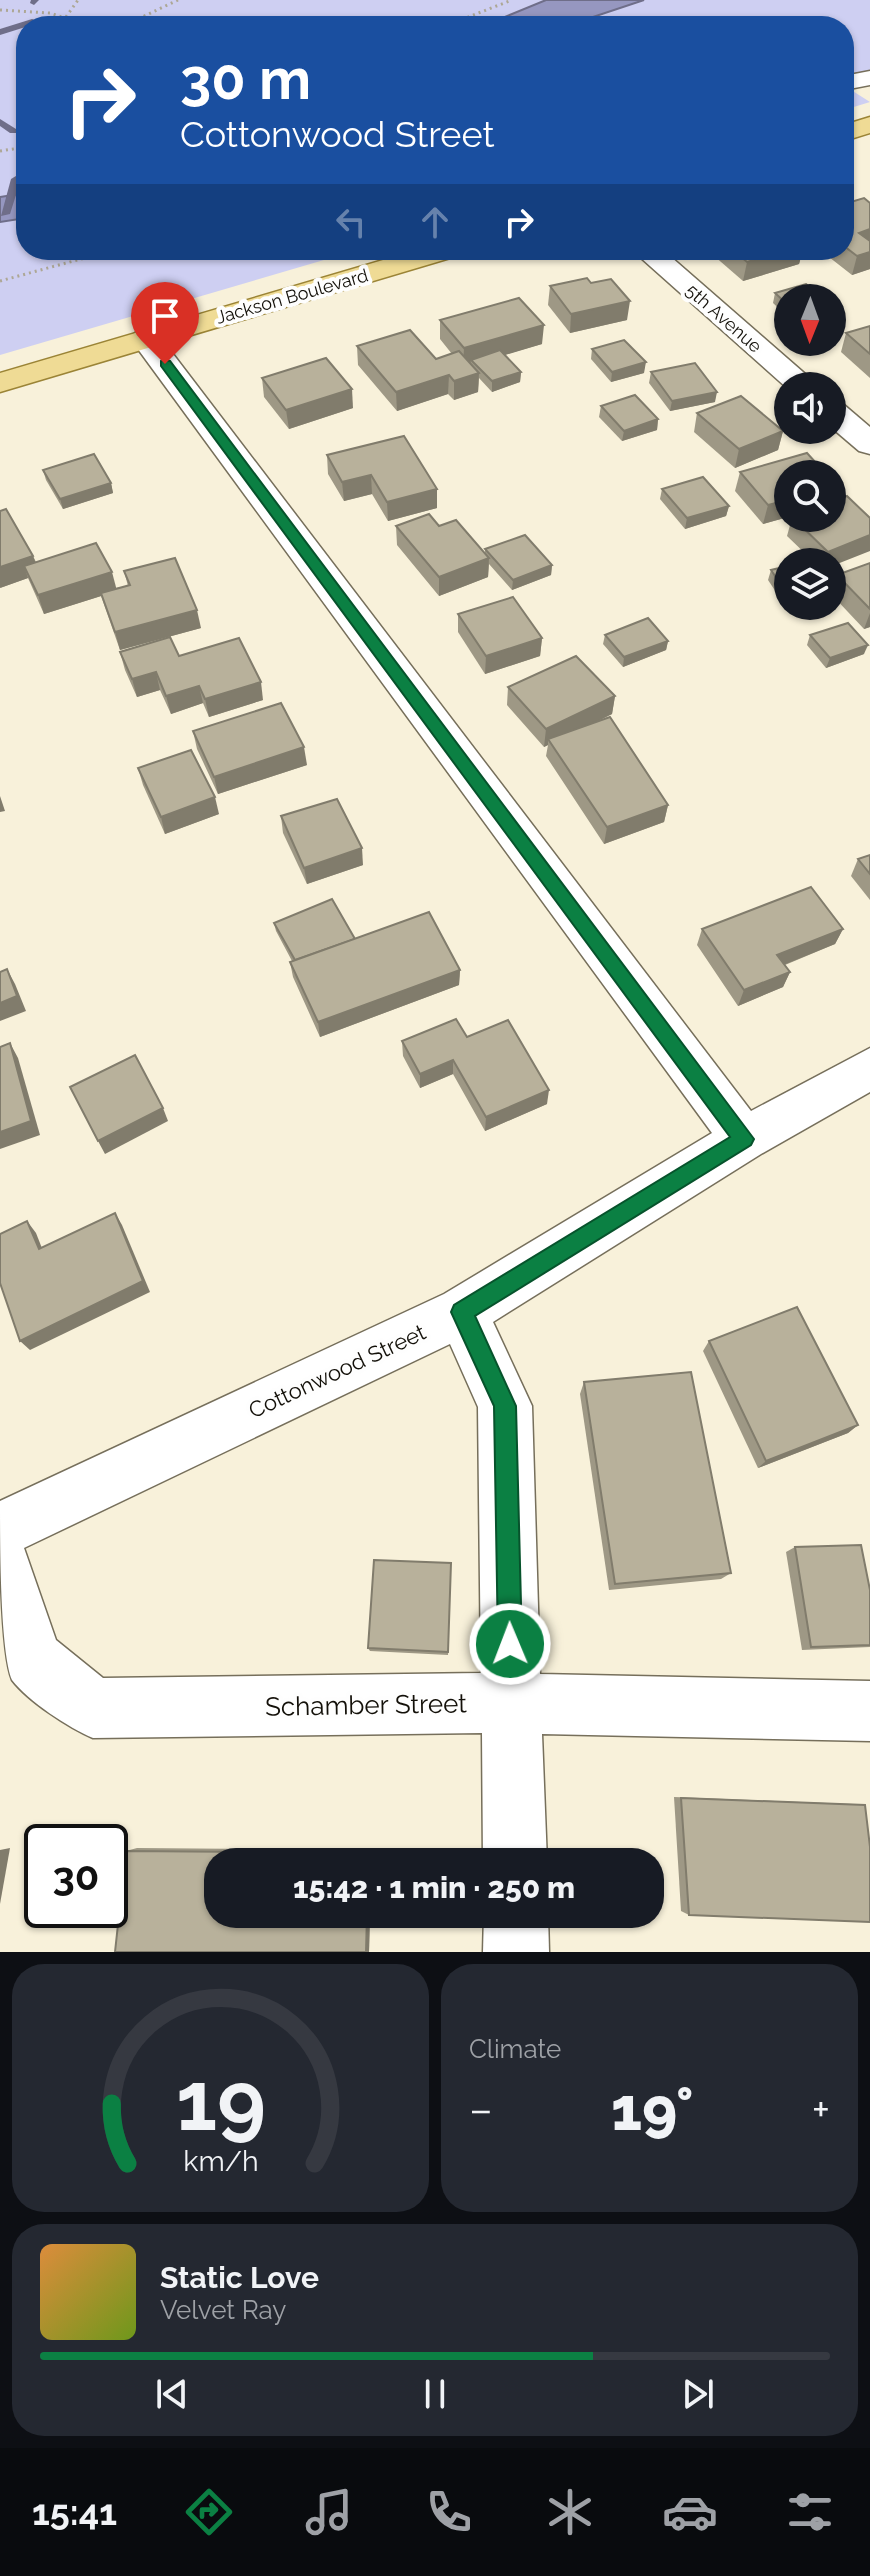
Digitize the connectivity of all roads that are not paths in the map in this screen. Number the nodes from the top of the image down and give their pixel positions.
1 (413, 260) edge
2 (658, 260) edge
3 (146, 339) junction
4 (787, 372) edge
5 (0, 383) edge
6 (846, 423) edge
7 (870, 444) edge
8 (870, 1068) edge
9 (744, 1139) junction
10 (462, 1312) junction
11 (0, 1530) edge
12 (0, 1559) edge
13 (511, 1703) junction
14 (870, 1711) edge
15 (515, 1848) edge
16 (516, 1928) edge
17 (516, 1952) edge

1 - 3 main road, Jackson Boulevard
2 - 4 street, 5th Avenue
3 - 5 main road, Jackson Boulevard
3 - 9 street
6 - 7 street
8 - 9 street, Cottonwood Street
9 - 10 street, Cottonwood Street
10 - 11 street, Cottonwood Street
10 - 13 street
12 - 13 street, Schamber Street
13 - 14 street, Schamber Street
13 - 15 street
16 - 17 street

